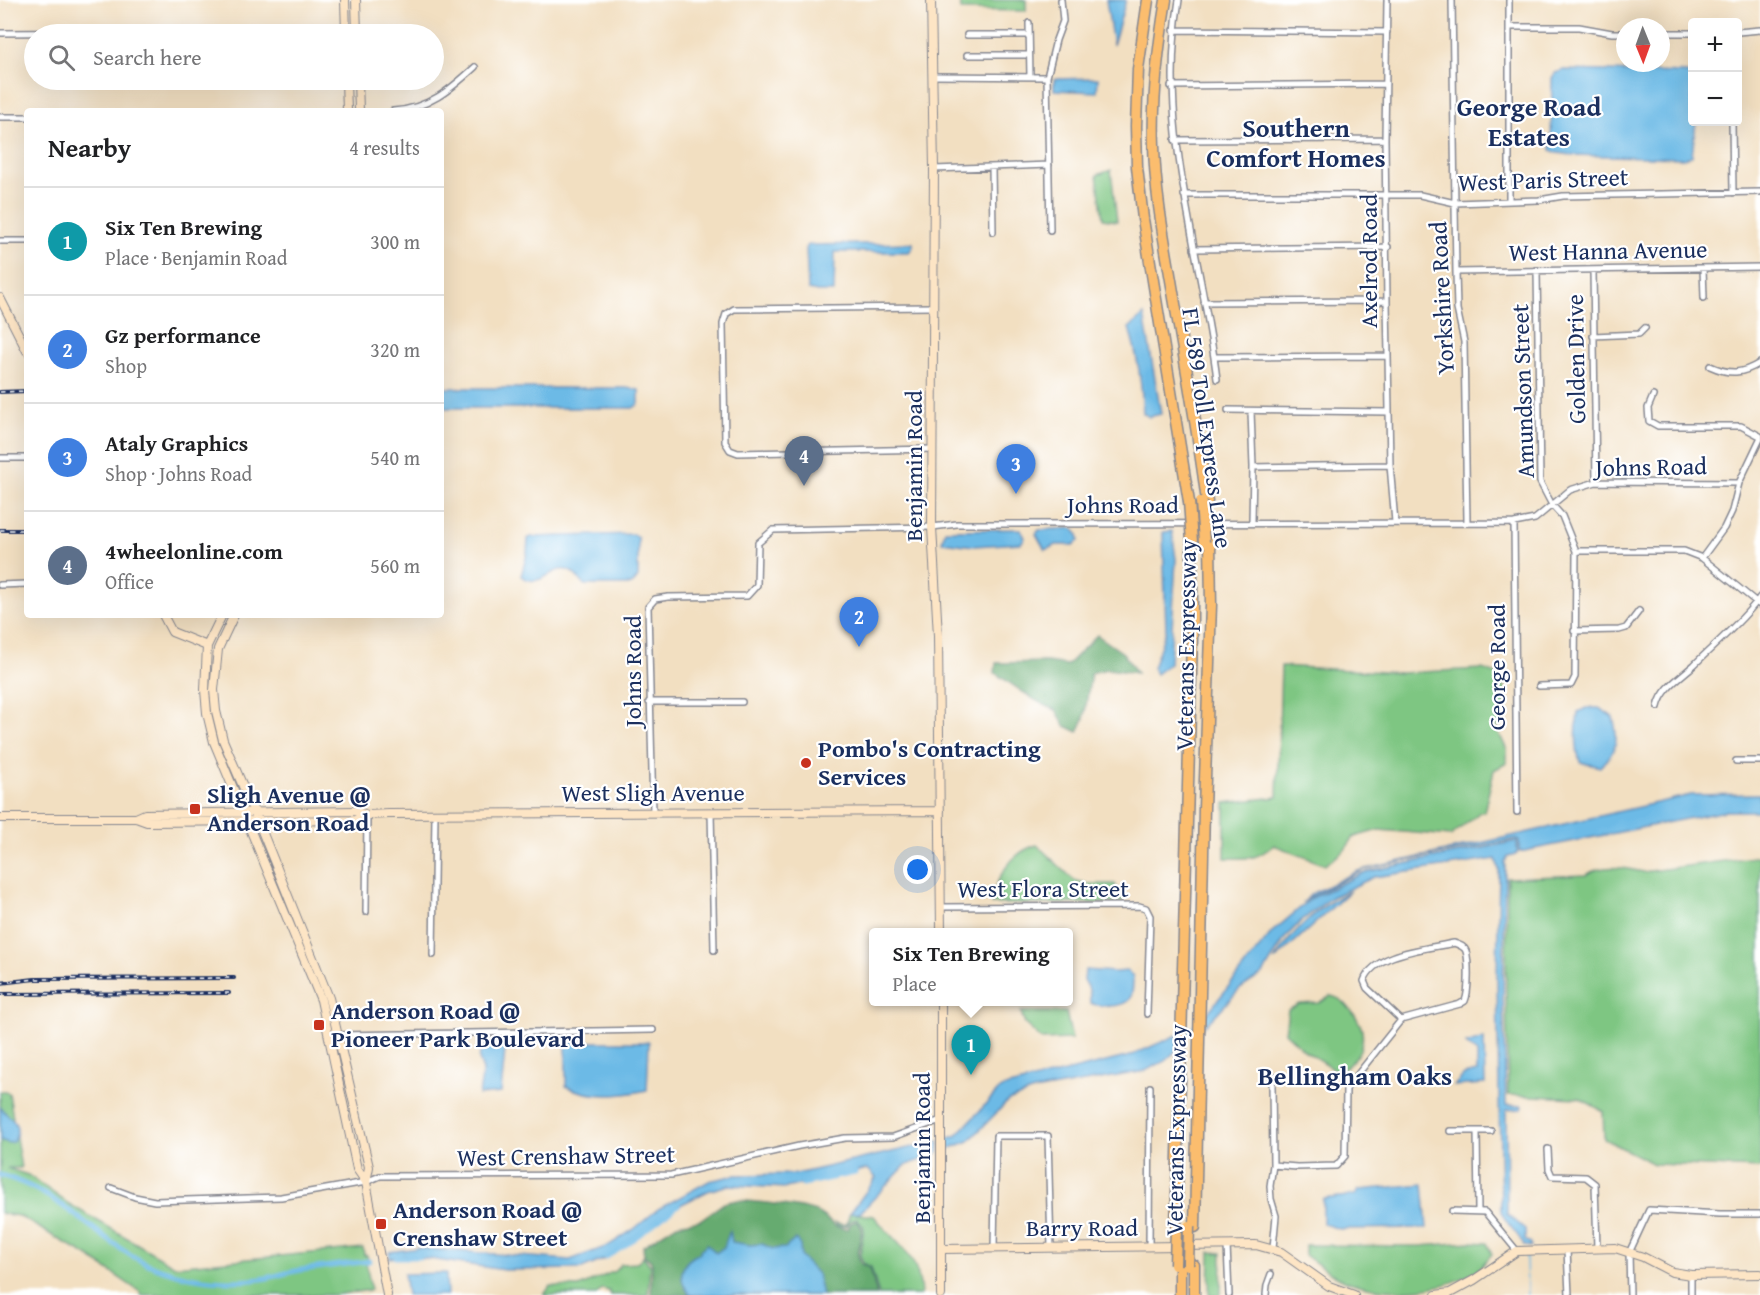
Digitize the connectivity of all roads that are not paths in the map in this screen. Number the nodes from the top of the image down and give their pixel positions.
1 (345, 0) edge
2 (356, 0) edge
3 (931, 0) edge
4 (1061, 0) edge
5 (1148, 0) edge
6 (1159, 0) edge
7 (1166, 0) edge
8 (1179, 0) edge
9 (1387, 0) edge
10 (1452, 0) edge
11 (1509, 0) edge
12 (1029, 23) dead end
13 (346, 24) edge
14 (357, 24) edge
15 (1510, 27) junction
16 (1174, 30) junction
17 (1760, 30) edge
18 (1387, 32) junction
19 (1742, 32) edge
20 (0, 33) edge
21 (24, 33) edge
22 (1616, 33) edge
23 (1670, 33) edge
24 (1688, 33) edge
25 (967, 35) dead end
26 (1029, 35) junction
27 (967, 55) dead end
28 (1029, 55) junction
29 (475, 67) dead end
30 (932, 76) junction
31 (1030, 77) junction
32 (1047, 77) junction
33 (1386, 84) junction
34 (1171, 86) junction
35 (346, 90) edge
36 (358, 90) edge
37 (347, 108) edge
38 (359, 108) edge
39 (411, 108) edge
40 (0, 117) edge
41 (24, 117) edge
42 (1732, 126) edge
43 (1385, 139) junction
44 (1175, 140) junction
45 (1049, 165) junction
46 (992, 167) junction
47 (934, 169) junction
48 (1760, 192) edge
49 (1733, 193) junction
50 (1184, 195) junction
51 (1387, 195) junction
52 (1509, 201) junction
53 (1455, 203) junction
54 (1050, 230) dead end
55 (993, 232) dead end
56 (24, 241) edge
57 (0, 242) edge
58 (1388, 247) junction
59 (1194, 249) junction
60 (1760, 267) edge
61 (1703, 268) junction
62 (1538, 270) junction
63 (1593, 270) junction
64 (1456, 272) junction
65 (0, 298) edge
66 (1704, 298) dead end
67 (1204, 302) junction
68 (1387, 302) junction
69 (933, 307) junction
70 (1645, 328) dead end
71 (1593, 336) junction
72 (24, 345) edge
73 (1388, 356) junction
74 (1214, 357) junction
75 (1760, 363) edge
76 (1710, 366) dead end
77 (1217, 379) dead end
78 (1653, 396) dead end
79 (1228, 411) dead end
80 (1251, 411) junction
81 (1389, 412) junction
82 (1760, 437) edge
83 (933, 448) junction
84 (0, 458) edge
85 (24, 458) edge
86 (1390, 465) junction
87 (1253, 467) junction
88 (1596, 482) junction
89 (1739, 483) junction
90 (1204, 502) junction
91 (1552, 505) junction
92 (1467, 521) junction
93 (1252, 522) junction
94 (1395, 522) junction
95 (1514, 523) junction
96 (932, 528) junction
97 (1576, 551) junction
98 (1702, 558) junction
99 (24, 584) edge
100 (0, 585) edge
101 (1759, 601) edge
102 (1639, 611) dead end
103 (165, 618) edge
104 (221, 618) edge
105 (233, 618) edge
106 (1574, 631) junction
107 (207, 646) junction
108 (1539, 686) dead end
109 (649, 702) junction
110 (742, 702) dead end
111 (1658, 706) dead end
112 (1760, 761) edge
113 (1736, 762) dead end
114 (940, 811) junction
115 (243, 812) junction
116 (255, 812) junction
117 (653, 812) junction
118 (711, 812) junction
119 (1517, 812) dead end
120 (435, 814) junction
121 (367, 815) junction
122 (0, 818) edge
123 (136, 818) junction
124 (247, 821) junction
125 (258, 821) junction
126 (940, 907) junction
127 (366, 912) dead end
128 (941, 928) edge
129 (714, 950) dead end
130 (433, 955) dead end
131 (941, 1006) edge
132 (1147, 1014) dead end
133 (1401, 1020) junction
134 (653, 1030) dead end
135 (328, 1035) junction
136 (338, 1035) junction
137 (1275, 1076) dead end
138 (1150, 1087) dead end
139 (941, 1120) junction
140 (1450, 1131) dead end
141 (1477, 1131) junction
142 (1491, 1131) dead end
143 (1548, 1149) dead end
144 (1274, 1165) junction
145 (366, 1182) junction
146 (111, 1188) dead end
147 (1452, 1211) dead end
148 (1478, 1211) junction
149 (1760, 1214) edge
150 (1185, 1227) junction
151 (1227, 1245) junction
152 (1149, 1247) junction
153 (994, 1248) junction
154 (1051, 1248) junction
155 (1273, 1248) junction
156 (1597, 1248) junction
157 (942, 1249) junction
158 (1567, 1249) junction
159 (1517, 1251) junction
160 (1629, 1253) junction
161 (1184, 1265) junction
162 (1271, 1274) dead end
163 (1760, 1274) edge
164 (1691, 1275) junction
165 (387, 1295) edge
166 (941, 1295) edge
167 (1174, 1295) edge
168 (1180, 1295) edge
169 (1187, 1295) edge
170 (1194, 1295) edge
171 (1229, 1295) edge
172 (1266, 1295) edge
173 (1354, 1295) edge
174 (1436, 1295) edge
175 (1569, 1295) edge
176 (1630, 1295) edge
177 (1691, 1295) edge

1 - 13 street
2 - 14 street
3 - 30 street, Benjamin Road
4 - 32 street
5 - 150 highway, Veterans Expressway, bridge
6 - 90 highway, FL 589 Toll Express Lane
7 - 90 highway, Veterans Expressway
8 - 16 street
9 - 18 street, Axelrod Road
10 - 53 street, Yorkshire Road
11 - 15 street
12 - 26 street
15 - 22 street
15 - 52 street
16 - 18 street
16 - 34 street
17 - 19 street
18 - 33 street, Axelrod Road
20 - 21 street
23 - 24 street
25 - 26 street
26 - 28 street
27 - 28 street
28 - 31 street
29 - 39 street
30 - 31 street
30 - 47 street, Benjamin Road
31 - 32 street
32 - 45 street
33 - 34 street
33 - 43 street, Axelrod Road
34 - 44 street
35 - 37 street
36 - 38 street
40 - 41 street
42 - 49 street
43 - 44 street
43 - 51 street, Axelrod Road
44 - 50 street
45 - 46 street
45 - 54 street
46 - 47 street
46 - 55 street
47 - 69 street, Benjamin Road
48 - 49 street, West Paris Street
49 - 52 street, West Paris Street
50 - 51 street, West Paris Street
50 - 59 street
51 - 53 street, West Paris Street
51 - 58 street, Axelrod Road
52 - 53 street, West Paris Street
53 - 64 street, Yorkshire Road
56 - 57 street
58 - 59 street
58 - 68 street, Axelrod Road
59 - 67 street
60 - 61 street, West Hanna Avenue
61 - 63 street, West Hanna Avenue
61 - 66 street
62 - 63 street, West Hanna Avenue
62 - 64 street, West Hanna Avenue
62 - 91 street, Amundson Street
63 - 71 street, Golden Drive
64 - 92 street, Yorkshire Road
65 - 72 street
67 - 68 street
67 - 74 street
68 - 73 street, Axelrod Road
69 - 83 street, Benjamin Road
69 - 83 street
70 - 71 street
71 - 88 street, Golden Drive
73 - 74 street
73 - 81 street, Axelrod Road
74 - 77 street
75 - 76 street
78 - 82 street
79 - 80 street
80 - 81 street
80 - 87 street
81 - 86 street, Axelrod Road
82 - 89 street
83 - 96 street, Benjamin Road
84 - 85 street
86 - 87 street
86 - 94 street, Axelrod Road
87 - 93 street
88 - 89 street, Johns Road
88 - 91 street, Johns Road
89 - 98 street
90 - 150 highway, Veterans Expressway
91 - 95 street, Johns Road
91 - 97 street, Amundson Street
92 - 94 street, Johns Road
92 - 95 street, Johns Road
93 - 94 street, Johns Road
93 - 96 street, Johns Road
95 - 119 street, George Road
96 - 109 street, Johns Road
96 - 114 street, Benjamin Road
97 - 98 street
97 - 106 street, Amundson Street
98 - 101 street
99 - 100 street
101 - 111 street
102 - 106 street
103 - 107 street
104 - 107 street
105 - 116 street
106 - 108 street, Amundson Street
107 - 115 street
109 - 110 street
109 - 117 street, Johns Road
112 - 113 street
114 - 118 street, West Sligh Avenue
114 - 126 street, Benjamin Road
115 - 116 street, West Sligh Avenue
115 - 123 street, West Sligh Avenue
115 - 124 street
116 - 121 street, West Sligh Avenue
116 - 125 street
117 - 118 street, West Sligh Avenue
117 - 120 street, West Sligh Avenue
118 - 129 street
120 - 121 street, West Sligh Avenue
120 - 130 street
121 - 125 street, West Sligh Avenue
121 - 127 street
122 - 123 street, West Sligh Avenue
123 - 124 street, West Sligh Avenue
124 - 125 street, West Sligh Avenue
124 - 135 street
125 - 136 street
126 - 128 street, Benjamin Road
126 - 132 street, West Flora Street
131 - 139 street, Benjamin Road
133 - 133 street
133 - 144 street
134 - 136 street
135 - 136 street
135 - 145 street
136 - 145 street
137 - 144 street
138 - 152 street
139 - 145 street, West Crenshaw Street
139 - 157 street, Benjamin Road
140 - 141 street
141 - 142 street
141 - 148 street
143 - 156 street
144 - 155 street
145 - 146 street, West Crenshaw Street
145 - 165 street
147 - 148 street
148 - 159 street
149 - 160 street
150 - 161 highway, Veterans Expressway
150 - 161 highway, Veterans Expressway, bridge
151 - 152 street, Barry Road
151 - 155 street, Barry Road
151 - 171 street
152 - 154 street, Barry Road
153 - 154 street, Barry Road
153 - 154 street
153 - 157 street, Barry Road
155 - 173 street, Barry Road
156 - 158 street
156 - 160 street
157 - 166 street, Benjamin Road
158 - 159 street
158 - 175 street
159 - 174 street
160 - 164 street
160 - 176 street
161 - 167 highway, Veterans Expressway
161 - 168 highway
161 - 169 highway
161 - 170 highway, Veterans Expressway
162 - 172 street
163 - 164 street
164 - 177 street

